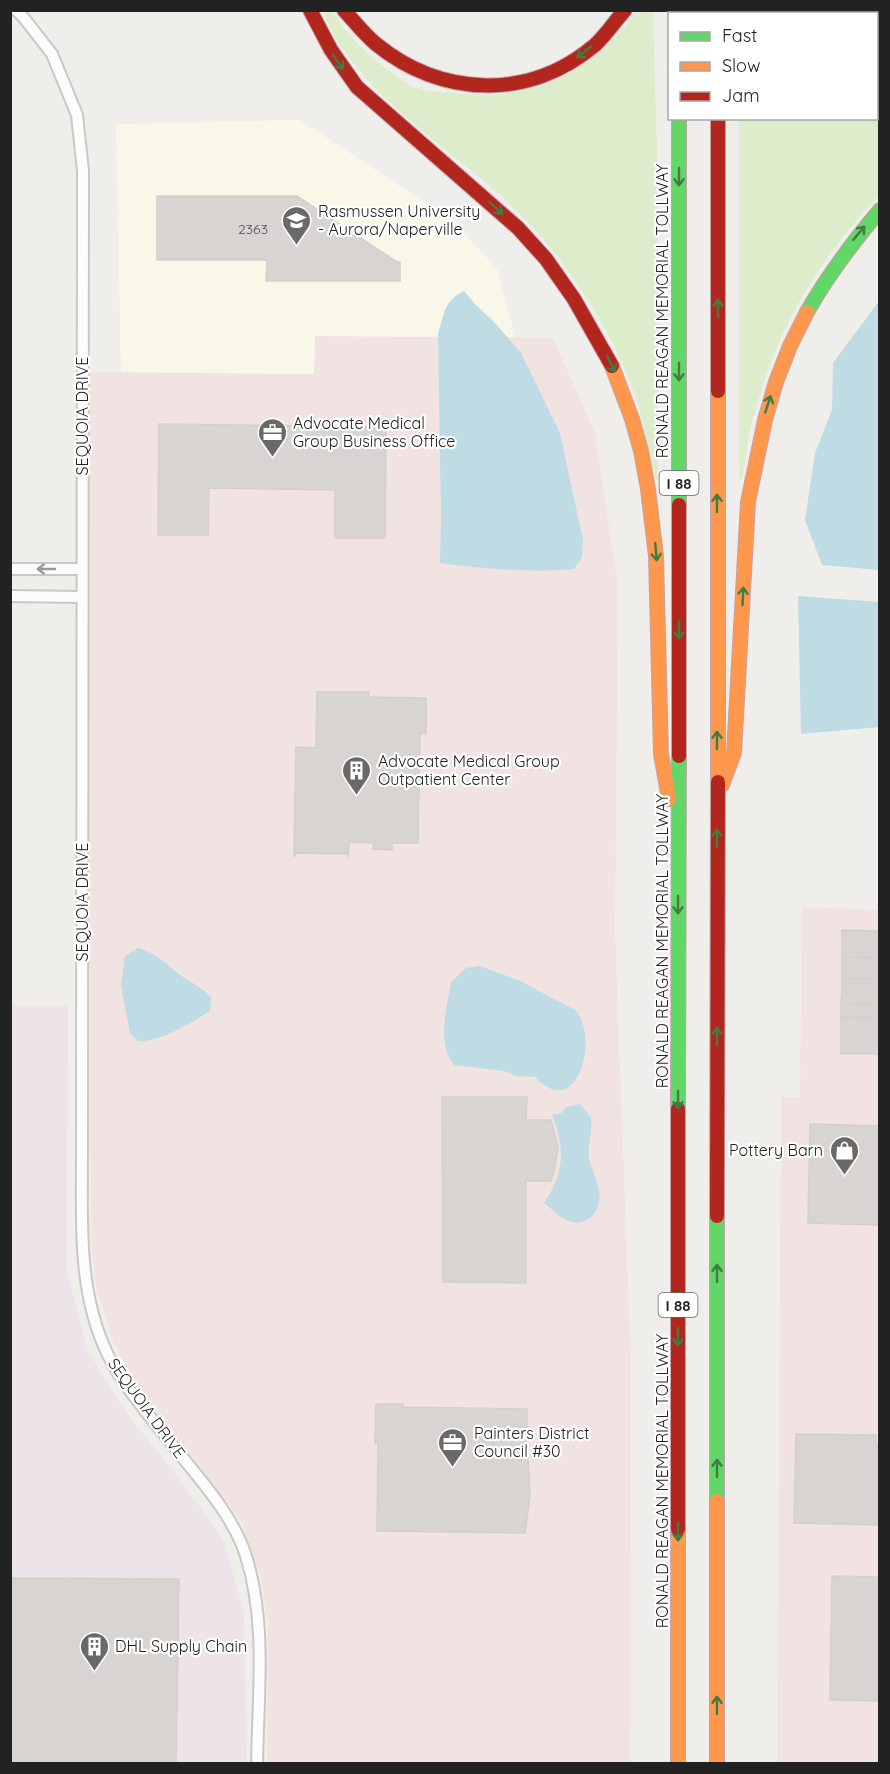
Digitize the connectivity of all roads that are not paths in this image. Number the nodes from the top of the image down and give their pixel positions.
1 (16, 10) edge
2 (310, 10) edge
3 (344, 10) edge
4 (625, 10) edge
5 (679, 120) edge
6 (718, 120) edge
7 (879, 210) edge
8 (10, 569) edge
9 (82, 569) junction
10 (10, 596) edge
11 (82, 597) junction
12 (717, 799) junction
13 (678, 847) junction
14 (257, 1764) edge
15 (678, 1764) edge
16 (717, 1764) edge

1 - 9 street, SEQUOIA DRIVE
2 -> 13 highway
4 -> 3 highway
5 -> 13 highway, RONALD REAGAN MEMORIAL TOLLWAY / I 88
12 -> 6 highway, I 88
12 -> 7 highway
9 -> 8 street
9 - 11 street, SEQUOIA DRIVE
10 - 11 street
11 - 14 street, SEQUOIA DRIVE
16 -> 12 highway, I 88
13 -> 15 highway, RONALD REAGAN MEMORIAL TOLLWAY / I 88

